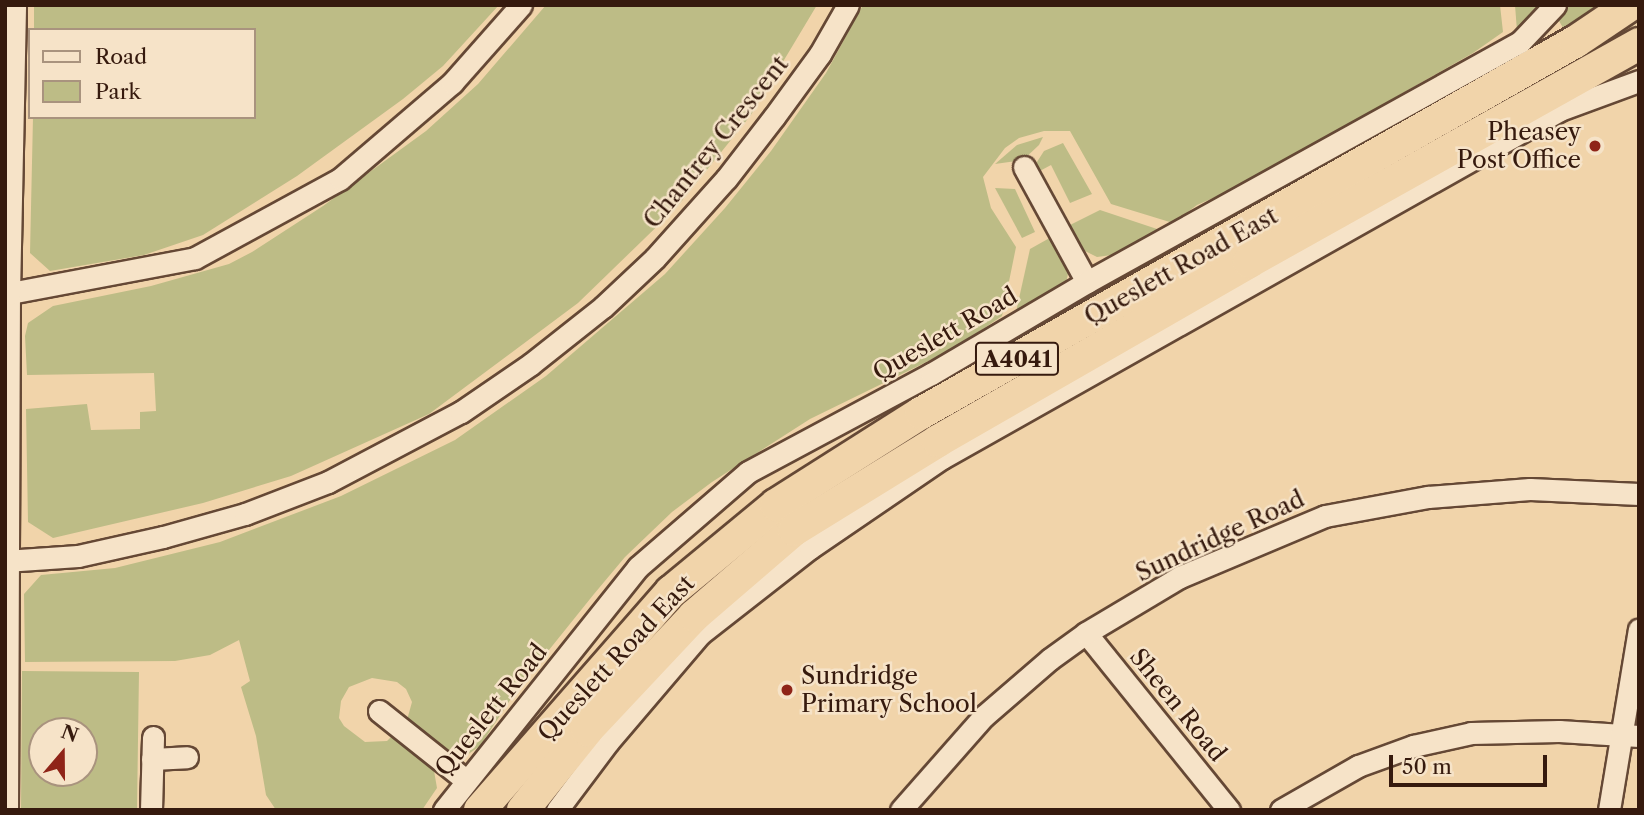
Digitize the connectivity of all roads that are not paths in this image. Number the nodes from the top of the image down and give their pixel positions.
1 (15, 5) edge
2 (521, 5) edge
3 (848, 5) edge
4 (1555, 5) edge
5 (1630, 5) edge
6 (1639, 44) edge
7 (1639, 81) edge
8 (1024, 167) dead end
9 (1087, 282) junction
10 (7, 294) edge
11 (1639, 494) edge
12 (7, 561) edge
13 (1639, 629) edge
14 (1086, 633) junction
15 (379, 711) dead end
16 (1630, 735) edge
17 (187, 757) dead end
18 (467, 781) junction
19 (7, 810) edge
20 (151, 810) edge
21 (444, 810) edge
22 (480, 810) edge
23 (523, 810) edge
24 (557, 810) edge
25 (901, 810) edge
26 (1229, 810) edge
27 (1281, 810) edge
28 (1609, 810) edge

1 - 10 street
2 - 10 street
3 - 12 street, Chantrey Crescent
4 - 9 street, Queslett Road
5 - 22 highway, Queslett Road East / A4041
6 - 23 highway, Queslett Road East / A4041
7 - 24 street, Queslett Road East
8 - 9 street
9 - 18 street, Queslett Road
10 - 12 street
11 - 14 street, Sundridge Road
12 - 19 street
13 - 16 street
14 - 25 street, Sundridge Road
14 - 26 street, Sheen Road
15 - 18 street
16 - 27 street
16 - 28 street
17 - 20 street
18 - 21 street, Queslett Road

